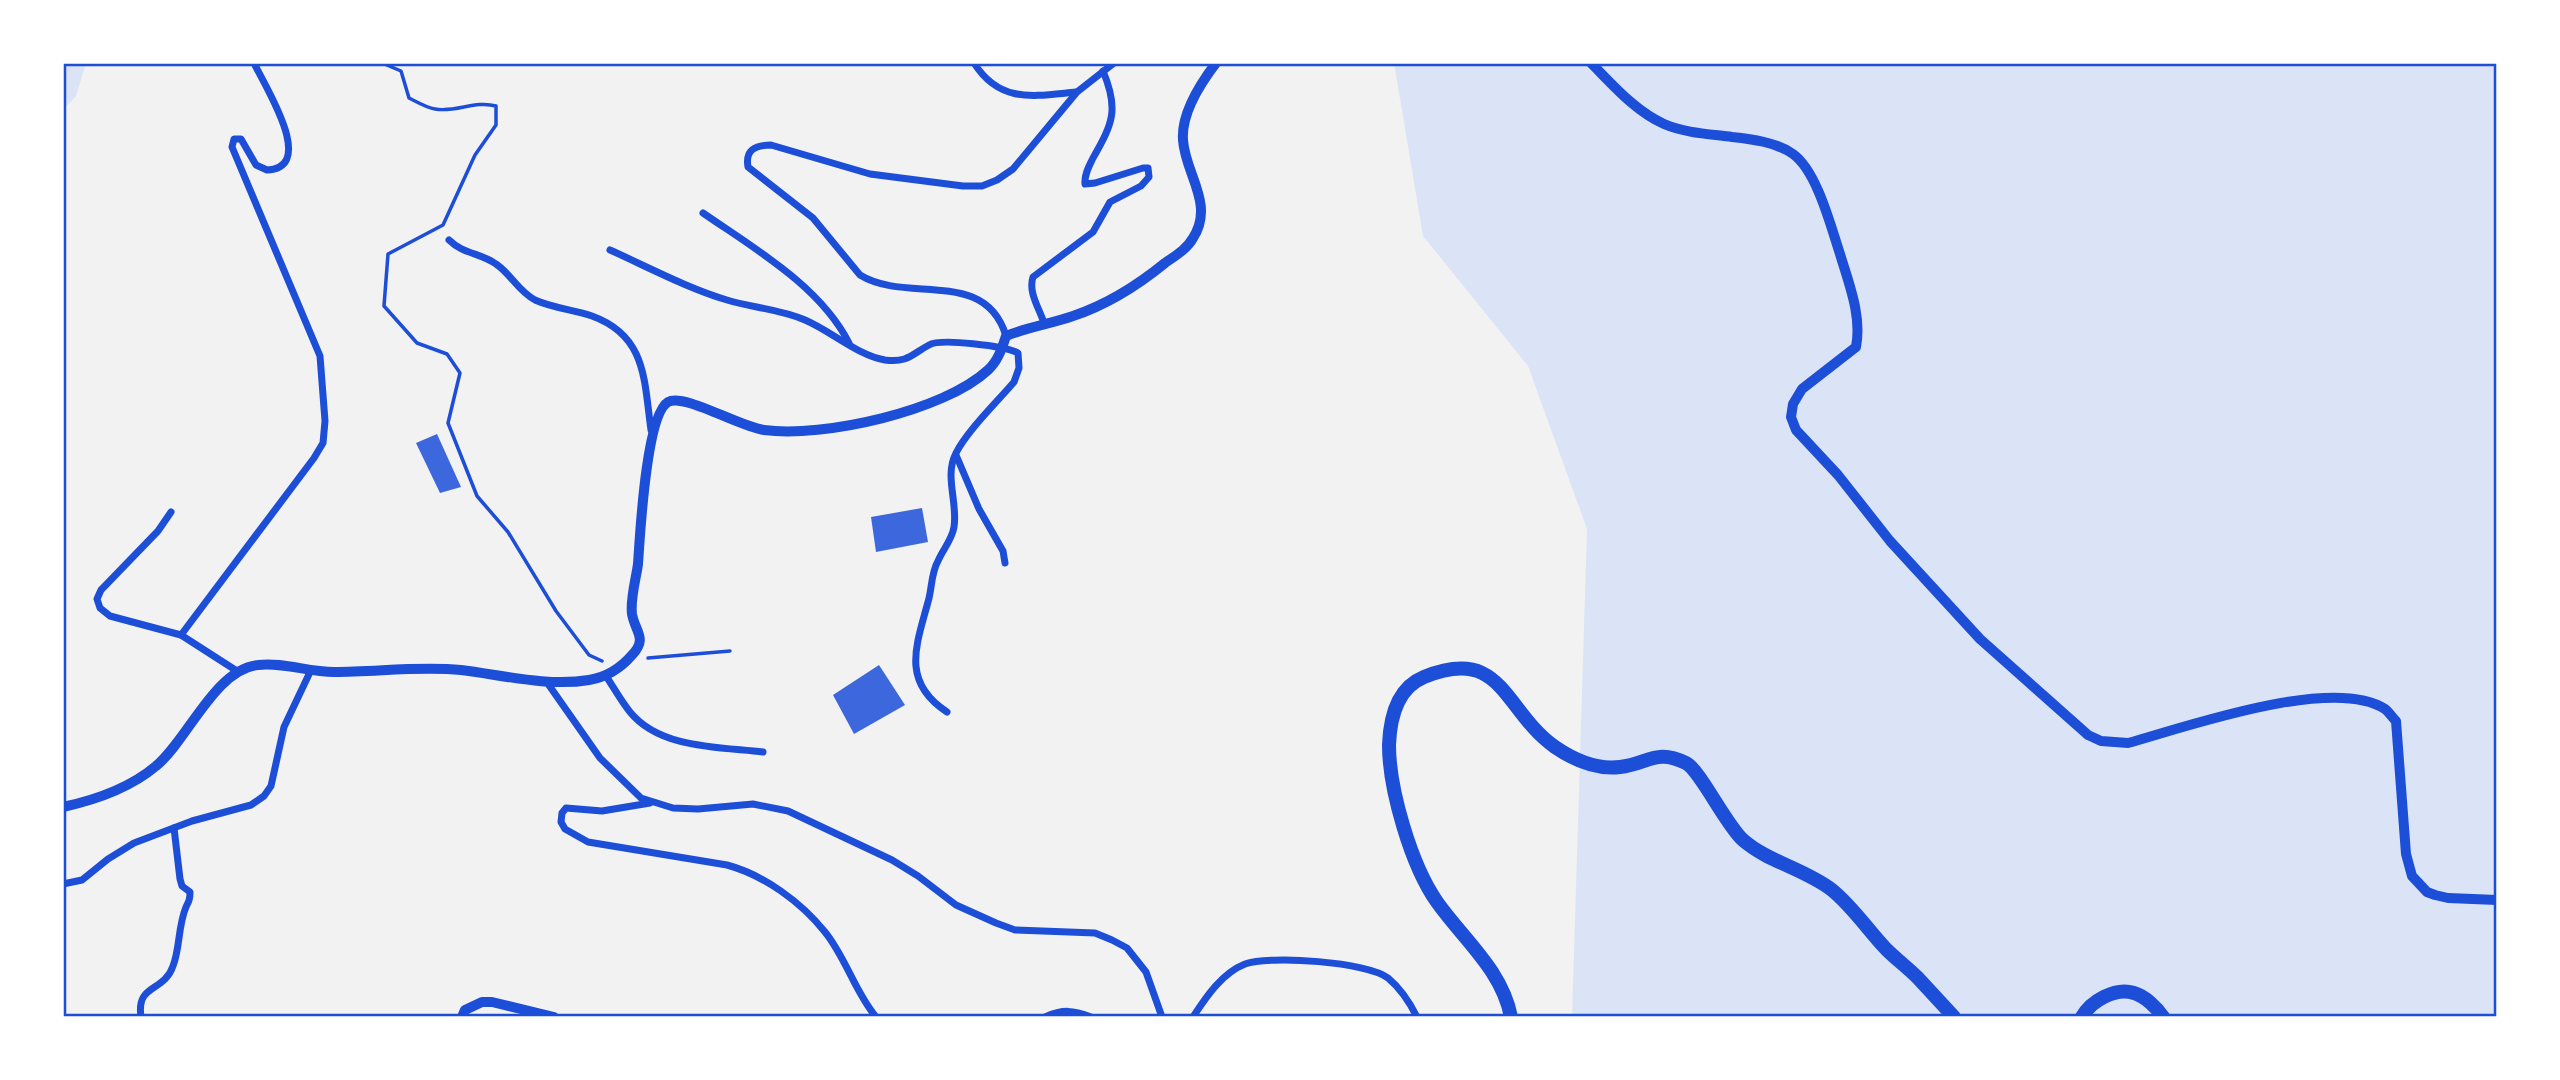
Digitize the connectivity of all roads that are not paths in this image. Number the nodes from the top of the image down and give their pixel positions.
1 (254, 63) edge
2 (974, 63) edge
3 (980, 63) edge
4 (1114, 63) edge
5 (1216, 63) edge
6 (1591, 63) edge
7 (1103, 71) junction
8 (980, 73) junction
9 (1077, 92) junction
10 (703, 213) dead end
11 (449, 240) dead end
12 (610, 250) dead end
13 (1044, 323) junction
14 (1006, 337) junction
15 (849, 344) junction
16 (1002, 348) junction
17 (653, 438) junction
18 (955, 454) junction
19 (171, 512) dead end
20 (1005, 563) dead end
21 (181, 635) junction
22 (311, 670) junction
23 (237, 671) junction
24 (606, 676) junction
25 (545, 680) junction
26 (947, 712) dead end
27 (763, 752) dead end
28 (650, 803) junction
29 (63, 807) edge
30 (174, 828) junction
31 (63, 884) edge
32 (2497, 901) edge
33 (141, 1017) edge
34 (462, 1017) edge
35 (554, 1017) edge
36 (876, 1017) edge
37 (1045, 1017) edge
38 (1091, 1017) edge
39 (1163, 1017) edge
40 (1193, 1017) edge
41 (1417, 1017) edge
42 (1511, 1017) edge
43 (1954, 1017) edge
44 (2082, 1017) edge
45 (2163, 1017) edge

1 - 21 street
2 - 8 street
3 - 8 street
4 - 7 street
5 - 13 street
6 - 32 street
7 - 9 street
7 - 13 street
8 - 9 street
9 - 14 street
10 - 15 street
11 - 17 street
12 - 15 street
13 - 14 street
14 - 16 street
15 - 16 street
16 - 17 street
16 - 18 street
17 - 24 street
18 - 20 street
18 - 26 street
19 - 21 street
21 - 23 street
22 - 23 street
22 - 25 street
22 - 30 street
23 - 29 street
24 - 25 street
24 - 27 street
25 - 28 street
28 - 36 street
28 - 39 street
30 - 31 street
30 - 33 street
34 - 35 street
37 - 38 street
40 - 41 street
42 - 43 highway
44 - 45 highway

